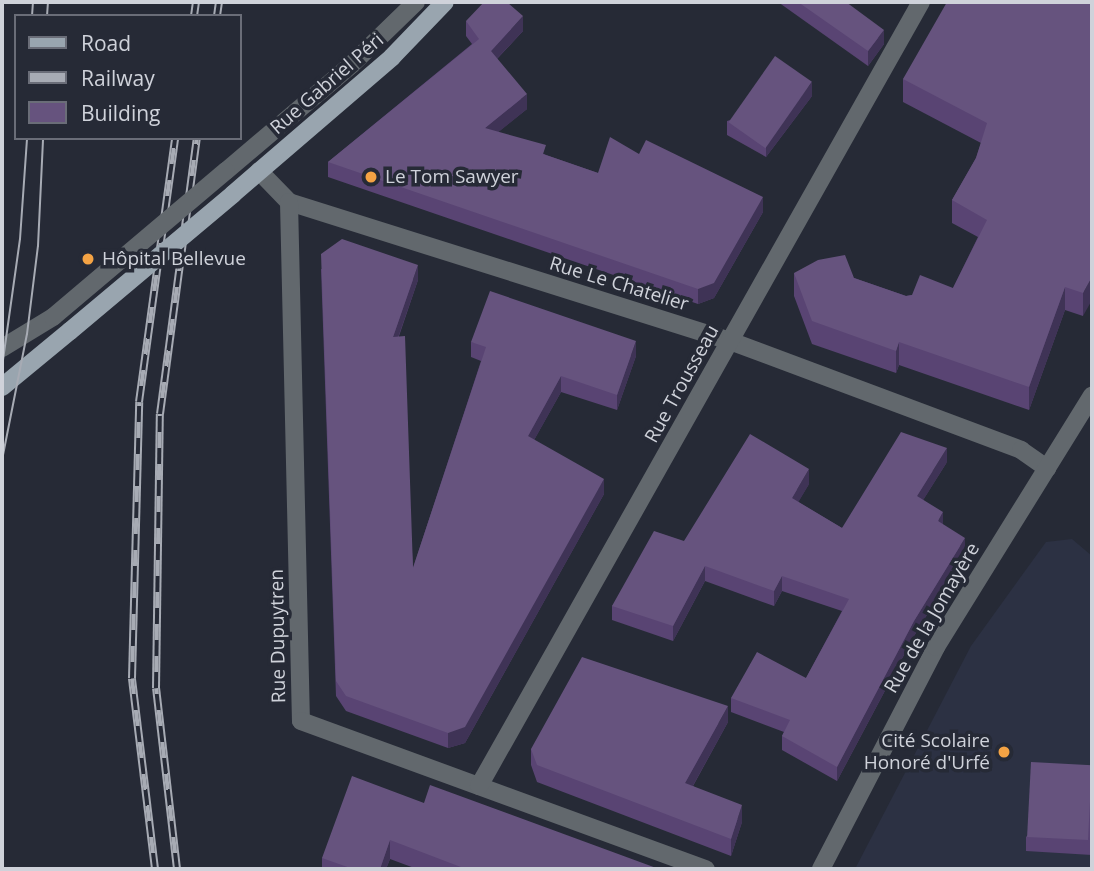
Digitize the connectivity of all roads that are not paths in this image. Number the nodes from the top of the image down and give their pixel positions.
1 (416, 2) edge
2 (445, 2) edge
3 (921, 2) edge
4 (259, 171) junction
5 (289, 202) junction
6 (730, 341) junction
7 (2, 348) edge
8 (2, 387) edge
9 (1092, 395) edge
10 (1047, 468) junction
11 (479, 786) junction
12 (706, 869) edge
13 (821, 869) edge

1 - 7 street, Rue Gabriel Péri, bridge
2 - 4 main road, Rue Gabriel Péri
3 - 6 street, Rue Trousseau
4 - 5 street, Rue Le Chatelier
4 - 8 main road, Rue Gabriel Péri, bridge
5 - 6 street, Rue Le Chatelier
5 - 11 street, Rue Dupuytren
6 - 10 street, Rue Le Chatelier
6 - 11 street, Rue Trousseau
9 - 10 street, Rue de la Jomayère
10 - 13 street, Rue de la Jomayère
11 - 12 street, Rue Dupuytren

